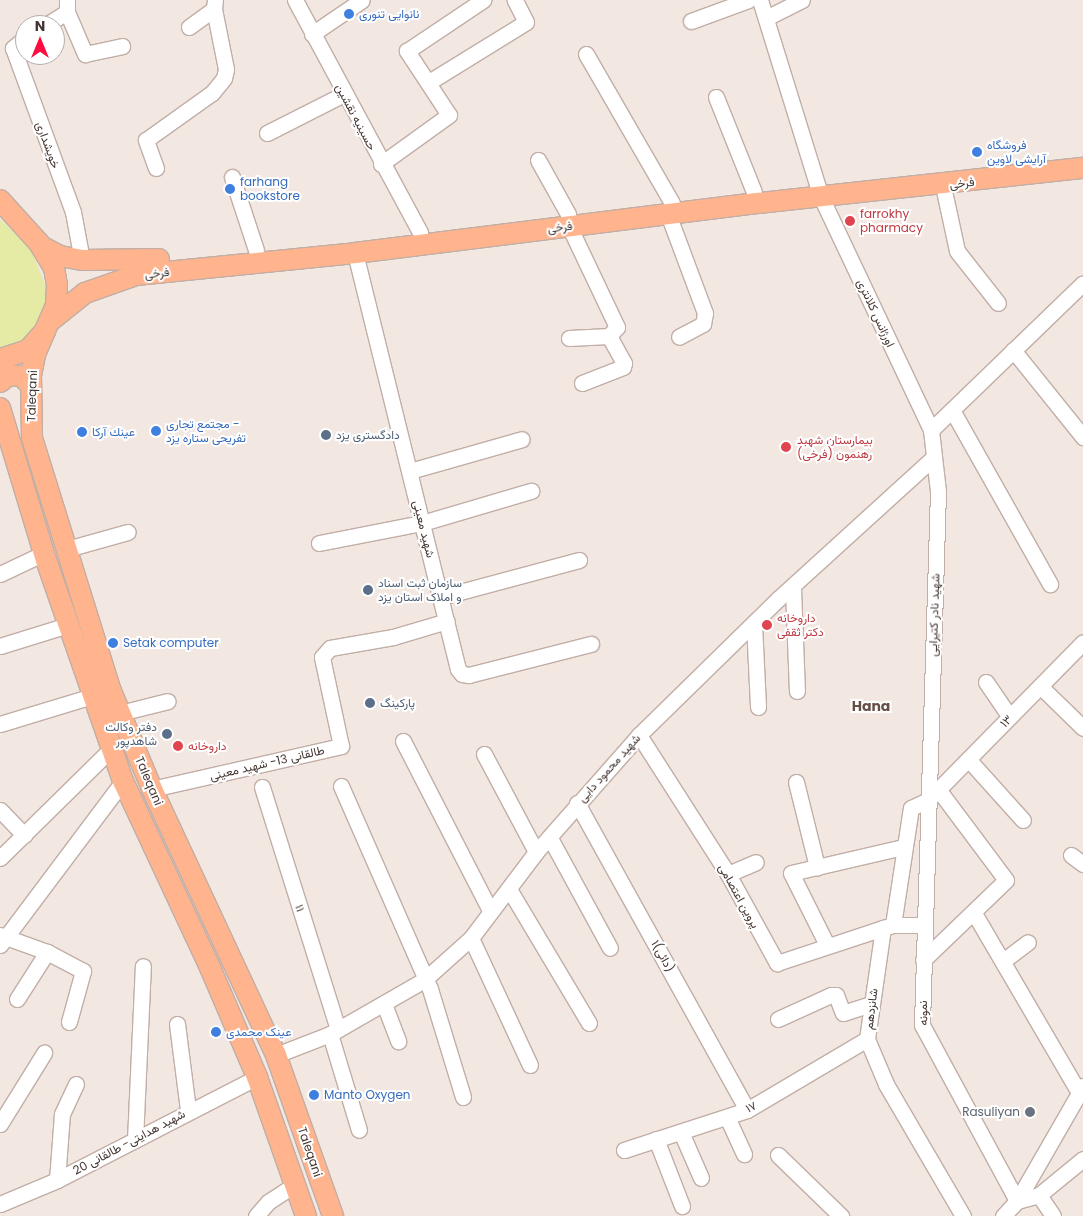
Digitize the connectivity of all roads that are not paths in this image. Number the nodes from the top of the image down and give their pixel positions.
1 (295, 0) edge
2 (362, 0) edge
3 (483, 0) edge
4 (515, 0) edge
5 (748, 0) edge
6 (760, 0) edge
7 (802, 0) edge
8 (214, 5) edge
9 (67, 6) edge
10 (57, 15) edge
11 (766, 18) junction
12 (691, 22) dead end
13 (189, 27) dead end
14 (312, 34) junction
15 (122, 46) dead end
16 (586, 54) dead end
17 (19, 65) edge
18 (429, 82) junction
19 (344, 94) junction
20 (716, 97) dead end
21 (267, 133) dead end
22 (1083, 156) edge
23 (538, 160) dead end
24 (381, 164) junction
25 (156, 168) dead end
26 (1083, 168) edge
27 (232, 177) dead end
28 (943, 186) junction
29 (820, 190) junction
30 (754, 192) junction
31 (1, 199) edge
32 (670, 208) junction
33 (569, 220) junction
34 (420, 232) junction
35 (41, 246) junction
36 (256, 250) junction
37 (355, 254) junction
38 (82, 260) junction
39 (1083, 283) edge
40 (998, 303) dead end
41 (47, 326) junction
42 (609, 336) junction
43 (679, 337) dead end
44 (569, 338) dead end
45 (1013, 350) junction
46 (0, 359) edge
47 (0, 382) edge
48 (582, 383) dead end
49 (31, 386) junction
50 (0, 408) edge
51 (952, 410) junction
52 (931, 430) junction
53 (1083, 437) edge
54 (522, 439) dead end
55 (933, 458) junction
56 (410, 471) junction
57 (531, 491) dead end
58 (422, 523) junction
59 (128, 532) dead end
60 (319, 543) dead end
61 (67, 549) junction
62 (44, 554) junction
63 (578, 560) dead end
64 (0, 574) edge
65 (1050, 584) dead end
66 (793, 588) junction
67 (441, 597) junction
68 (447, 621) junction
69 (754, 624) junction
70 (68, 625) junction
71 (1083, 642) edge
72 (591, 644) dead end
73 (0, 646) edge
74 (986, 682) dead end
75 (1040, 686) junction
76 (797, 691) dead end
77 (92, 696) junction
78 (168, 701) dead end
79 (758, 707) dead end
80 (120, 713) junction
81 (1010, 717) junction
82 (0, 724) edge
83 (1083, 728) edge
84 (639, 735) junction
85 (403, 742) dead end
86 (111, 749) junction
87 (484, 754) dead end
88 (968, 759) junction
89 (123, 781) junction
90 (796, 782) dead end
91 (341, 786) dead end
92 (262, 787) dead end
93 (152, 789) junction
94 (933, 795) junction
95 (577, 803) junction
96 (0, 810) edge
97 (1024, 820) dead end
98 (24, 835) junction
99 (550, 838) junction
100 (903, 847) junction
101 (536, 852) junction
102 (0, 858) edge
103 (756, 862) dead end
104 (817, 866) junction
105 (728, 874) junction
106 (509, 889) junction
107 (490, 910) junction
108 (974, 913) junction
109 (924, 925) junction
110 (888, 926) junction
111 (471, 938) junction
112 (2, 939) edge
113 (1028, 942) dead end
114 (827, 945) junction
115 (610, 948) dead end
116 (47, 952) junction
117 (923, 960) junction
118 (1002, 961) junction
119 (143, 966) dead end
120 (424, 980) junction
121 (17, 999) dead end
122 (384, 1004) junction
123 (870, 1004) junction
124 (778, 1019) dead end
125 (69, 1022) dead end
126 (589, 1023) dead end
127 (178, 1024) dead end
128 (334, 1031) junction
129 (867, 1040) junction
130 (398, 1041) dead end
131 (44, 1053) dead end
132 (276, 1055) junction
133 (530, 1064) dead end
134 (257, 1077) junction
135 (76, 1084) dead end
136 (1081, 1089) edge
137 (463, 1097) dead end
138 (188, 1110) junction
139 (747, 1110) junction
140 (727, 1116) junction
141 (0, 1124) edge
142 (359, 1130) dead end
143 (680, 1132) junction
144 (656, 1139) junction
145 (135, 1140) junction
146 (624, 1150) dead end
147 (744, 1154) dead end
148 (778, 1155) dead end
149 (1083, 1159) edge
150 (701, 1178) dead end
151 (57, 1180) junction
152 (296, 1184) junction
153 (1039, 1195) junction
154 (1017, 1201) junction
155 (0, 1204) edge
156 (682, 1206) dead end
157 (256, 1216) edge
158 (306, 1216) edge
159 (332, 1216) edge
160 (841, 1216) edge
161 (963, 1216) edge
162 (1003, 1216) edge
163 (1054, 1216) edge

1 - 14 street, حسینیه نقشین
2 - 14 street
3 - 18 street
4 - 18 street
5 - 12 street
6 - 11 street, اورژانس کلانتری
7 - 11 street
8 - 13 street
8 - 25 street
9 - 10 street
9 - 15 street
11 - 29 street, اورژانس کلانتری
14 - 19 street, حسینیه نقشین
16 - 32 street
17 - 38 street, خویشداری
18 - 24 street
19 - 21 street
19 - 24 street, حسینیه نقشین
20 - 30 street
22 - 29 main road, فرخی
23 - 33 street
24 - 34 street, حسینیه نقشین
26 - 28 main road, فرخی
27 - 36 street
28 - 29 main road, فرخی
28 - 40 street
29 - 30 main road, فرخی
29 - 32 main road, فرخی
29 - 52 street, اورژانس کلانتری
30 - 32 main road, فرخی
31 - 35 main road
32 - 33 main road, فرخی
32 - 43 street
33 - 34 main road, فرخی
33 - 37 main road, فرخی
33 - 42 street
34 - 36 main road, فرخی
35 - 38 main road, فرخی
35 - 41 main road, Taleqani
36 - 38 main road, فرخی
37 - 41 main road, فرخی
37 - 56 street, شهید معینی
39 - 45 street
41 - 46 main road, فرخی
41 - 49 main road, Taleqani
42 - 44 street
42 - 48 street
45 - 51 street
45 - 53 street
47 - 49 main road
49 - 61 main road, Taleqani
50 - 62 main road, Taleqani
51 - 52 street
51 - 65 street
52 - 55 street, شهید نادر کتیرایی
54 - 56 street
55 - 66 street, شهید محمود دایی
55 - 94 street, شهید نادر کتیرایی
56 - 58 street, شهید معینی
57 - 58 street
58 - 60 street
58 - 67 street, شهید معینی
59 - 61 street
61 - 80 main road, Taleqani
62 - 64 street
62 - 70 main road, Taleqani
63 - 67 street
66 - 69 street, شهید محمود دایی
66 - 76 street
67 - 68 street, شهید معینی
68 - 72 street, شهید معینی
68 - 93 street, طالقانی 13- شهید معینی
69 - 79 street
69 - 84 street, شهید محمود دایی
70 - 73 street
70 - 77 main road, Taleqani
71 - 75 street, ۱۳
74 - 81 street
75 - 81 street, ۱۳
75 - 83 street
77 - 82 street
77 - 86 main road, Taleqani
78 - 80 street
80 - 93 main road, Taleqani
81 - 88 street, ۱۳
84 - 95 street, شهید محمود دایی
84 - 105 street, پروین اعتصامی
85 - 107 street
86 - 89 main road, Taleqani
86 - 98 street
87 - 101 street
88 - 94 street, ۱۳
88 - 97 street
89 - 112 street
89 - 134 main road, Taleqani
90 - 104 street
91 - 120 street
92 - 128 street, ۱۱
93 - 132 main road, Taleqani
94 - 100 street, شانزدهم
94 - 108 street
94 - 109 street, نمونه
95 - 99 street, شهید محمود دایی
95 - 139 street, ۱(دائی)
96 - 98 street
98 - 102 street
99 - 101 street, شهید محمود دایی
99 - 115 street
100 - 104 street
100 - 110 street, شانزدهم
101 - 106 street, شهید محمود دایی
103 - 105 street
104 - 114 street
105 - 114 street, پروین اعتصامی
106 - 107 street, شهید محمود دایی
106 - 126 street
107 - 111 street, شهید محمود دایی
108 - 117 street
108 - 118 street
109 - 110 street, پروین اعتصامی
109 - 117 street, نمونه
110 - 114 street, پروین اعتصامی
110 - 123 street, شانزدهم
111 - 120 street, شهید محمود دایی
111 - 133 street
112 - 116 street
113 - 118 street
116 - 121 street
116 - 125 street
117 - 154 street, نمونه
118 - 136 street
119 - 145 street
120 - 122 street, شهید محمود دایی
120 - 137 street
122 - 128 street, شهید محمود دایی
122 - 130 street
123 - 124 street
123 - 129 street, شانزدهم
127 - 138 street
128 - 132 street, شهید محمود دایی
128 - 142 street, ۱۱
129 - 139 street, ۱۷
129 - 161 street, شانزدهم
131 - 141 street
132 - 159 main road, Taleqani
134 - 138 street, شهید هدایتی- طالقانی 20
134 - 152 main road, Taleqani
135 - 151 street
136 - 154 street
138 - 145 street, شهید هدایتی- طالقانی 20
139 - 140 street, ۱۷
140 - 143 street, ۱۷
140 - 147 street
143 - 144 street, ۱۷
143 - 150 street
144 - 146 street, ۱۷
144 - 156 street
145 - 151 street, شهید هدایتی- طالقانی 20
148 - 160 street
149 - 153 street
151 - 155 street, شهید هدایتی- طالقانی 20
152 - 157 street
152 - 158 main road, Taleqani
153 - 154 street
153 - 163 street
154 - 162 street

